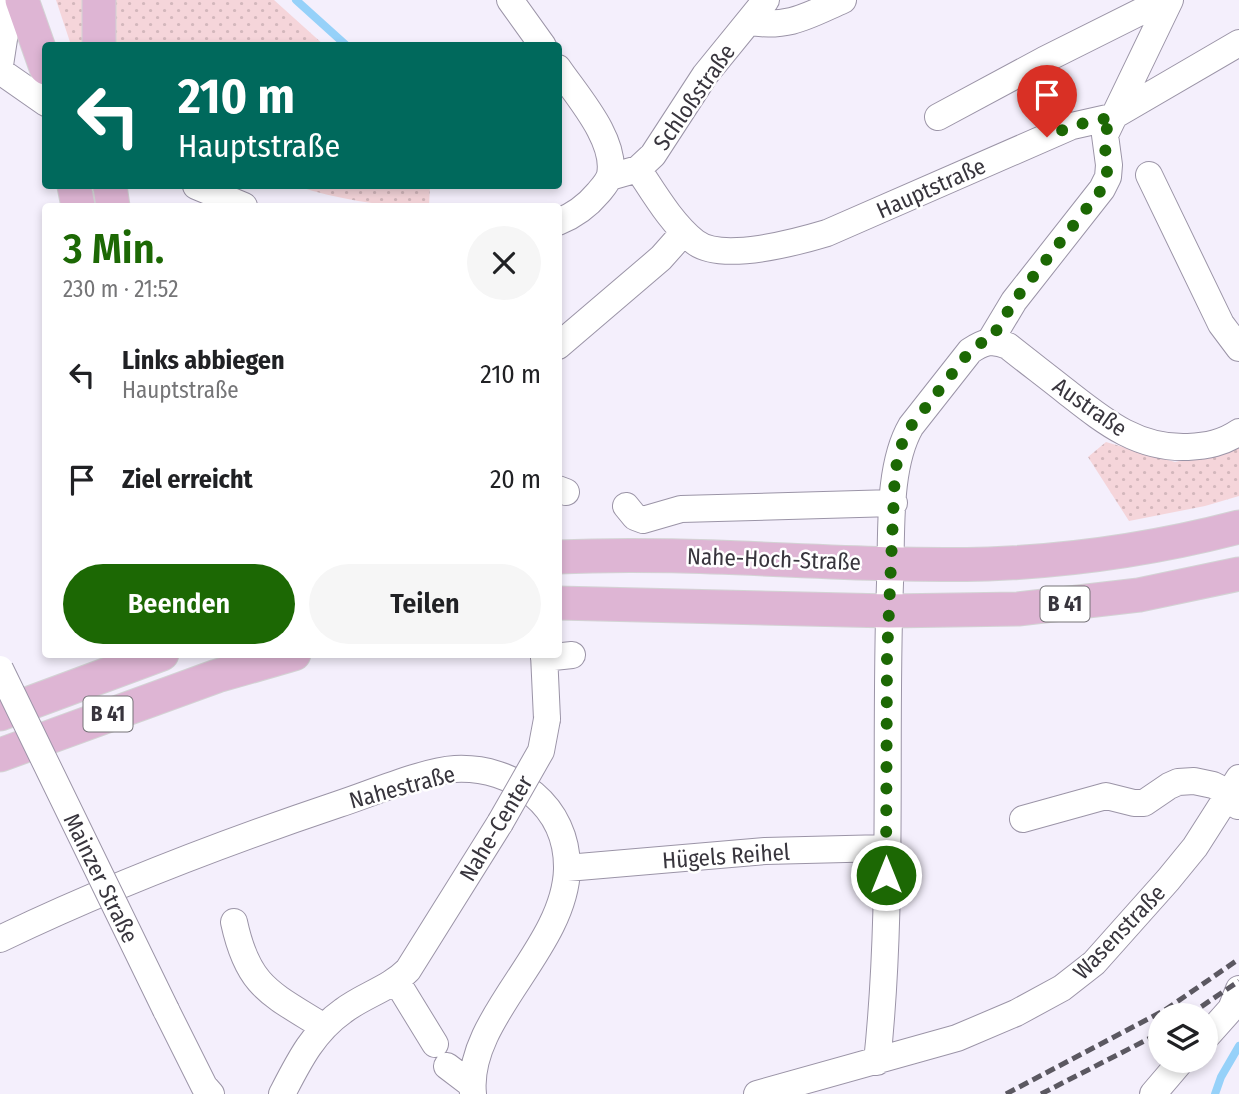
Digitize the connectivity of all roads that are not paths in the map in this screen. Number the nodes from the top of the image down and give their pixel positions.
1 (10, 0) edge
2 (22, 0) edge
3 (99, 0) edge
4 (510, 0) edge
5 (766, 0) edge
6 (843, 0) edge
7 (1164, 0) edge
8 (1170, 0) edge
9 (749, 22) junction
10 (99, 42) edge
11 (540, 42) edge
12 (1239, 43) edge
13 (42, 57) edge
14 (0, 65) edge
15 (0, 71) edge
16 (562, 74) edge
17 (42, 100) edge
18 (938, 117) dead end
19 (1112, 117) junction
20 (638, 169) junction
21 (1149, 175) dead end
22 (610, 177) junction
23 (203, 189) edge
24 (237, 203) edge
25 (562, 219) edge
26 (684, 232) junction
27 (990, 341) junction
28 (562, 343) edge
29 (1239, 348) edge
30 (1239, 432) edge
31 (894, 503) junction
32 (626, 506) dead end
33 (1239, 527) edge
34 (562, 557) edge
35 (891, 563) junction
36 (1239, 574) edge
37 (562, 603) edge
38 (889, 611) junction
39 (562, 655) edge
40 (572, 655) dead end
41 (87, 658) edge
42 (151, 658) edge
43 (253, 658) edge
44 (544, 658) edge
45 (212, 662) edge
46 (0, 669) edge
47 (70, 688) junction
48 (0, 714) edge
49 (0, 755) edge
50 (1236, 793) edge
51 (1023, 819) dead end
52 (886, 848) junction
53 (567, 868) junction
54 (234, 922) dead end
55 (0, 939) edge
56 (397, 982) junction
57 (1239, 989) edge
58 (1218, 1024) edge
59 (324, 1027) junction
60 (877, 1062) junction
61 (1168, 1073) edge
62 (1170, 1073) edge
63 (472, 1089) edge
64 (201, 1091) edge
65 (282, 1094) edge
66 (757, 1094) edge
67 (1143, 1094) edge
68 (1153, 1094) edge

1 - 14 street
2 - 13 main road
3 - 10 main road
4 - 11 street
5 - 9 street, Schloßstraße
6 - 9 street
7 - 18 street
8 - 19 street
9 - 20 street, Schloßstraße
12 - 19 street, Hauptstraße
15 - 17 street
16 - 22 street
19 - 26 street, Hauptstraße
19 - 27 street
20 - 22 street, Schloßstraße
20 - 26 street, Hauptstraße
21 - 29 street
22 - 25 street
23 - 24 street
26 - 28 street
27 - 30 street, Austraße
27 - 31 street
31 - 32 street
31 - 35 street
33 - 35 main road, Nahe-Hoch-Straße / B 41
34 - 35 main road, Nahe-Hoch-Straße / B 41
35 - 38 street
36 - 38 main road, B 41
37 - 38 main road, B 41
38 - 52 street
39 - 40 street, Nahe-Center
41 - 47 main road
42 - 47 main road, B 41
43 - 45 main road, B 41
44 - 56 street, Nahe-Center, bridge
45 - 49 main road, B 41
46 - 64 street, Mainzer Straße, bridge
47 - 48 main road, B 41
50 - 51 street
50 - 60 street, Wasenstraße
52 - 53 street, Hügels Reihel
52 - 60 street
53 - 55 street, Nahestraße
53 - 63 street, Nahestraße
54 - 59 street
56 - 59 street, Nahe-Center
56 - 63 street
57 - 58 street
59 - 65 street, Nahe-Center
60 - 66 street, Wasenstraße
61 - 67 street
62 - 68 street

